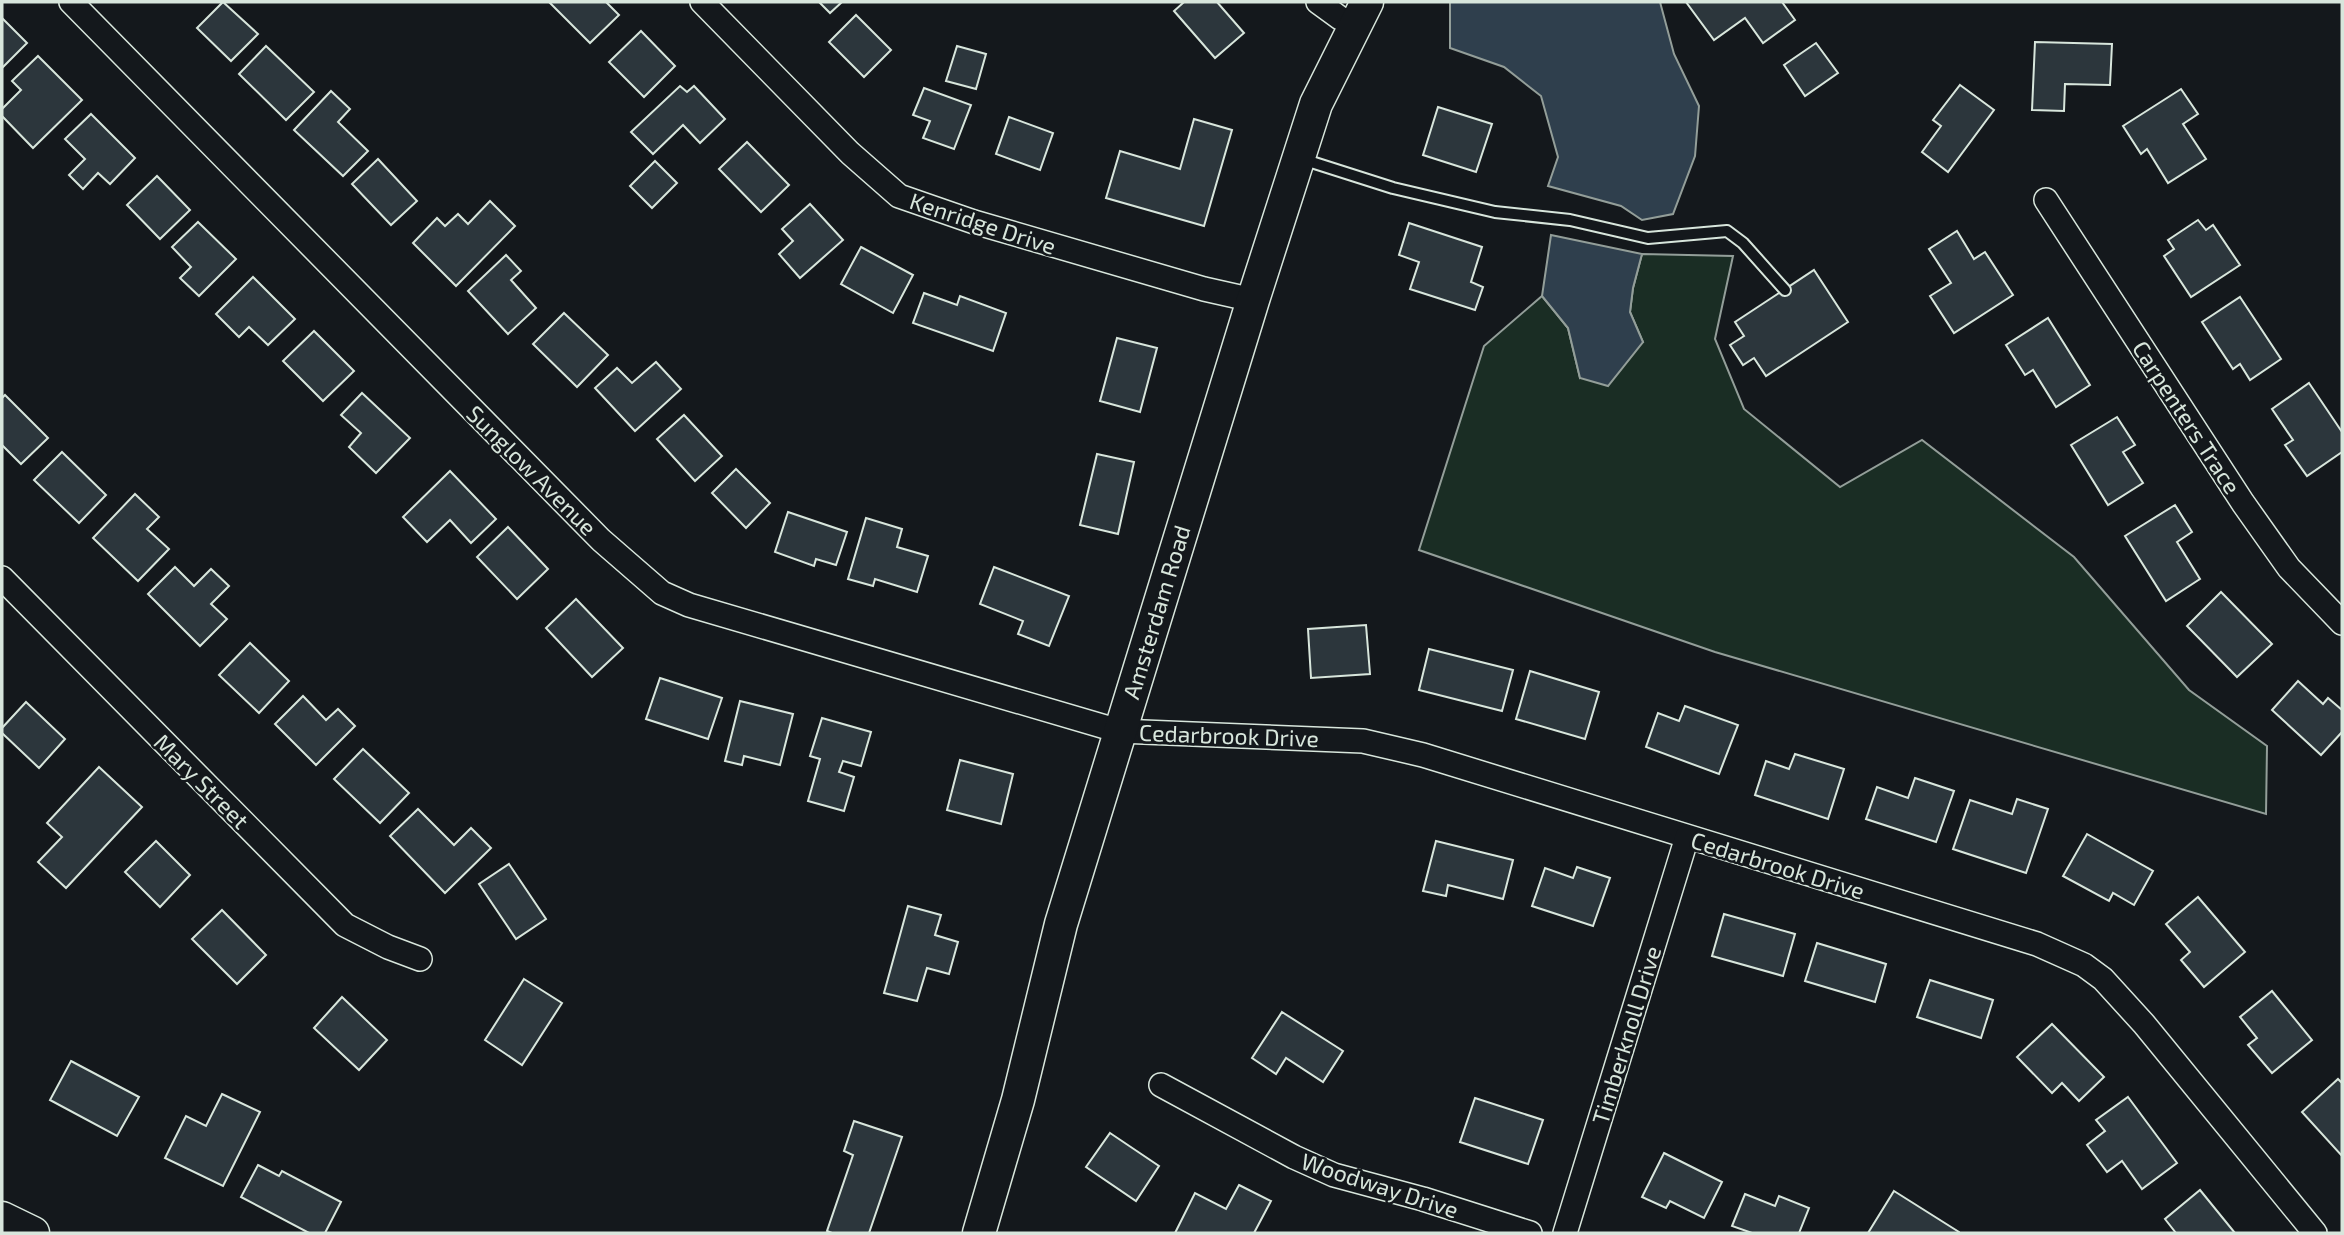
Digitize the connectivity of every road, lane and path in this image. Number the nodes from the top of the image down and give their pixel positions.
1 (71, 2) edge
2 (702, 2) edge
3 (1318, 2) edge
4 (1360, 13) edge
5 (1299, 158) junction
6 (2046, 200) dead end
7 (1785, 290) dead end
8 (1253, 300) junction
9 (2, 579) edge
10 (2342, 623) edge
11 (1119, 731) junction
12 (1687, 837) junction
13 (420, 959) dead end
14 (1161, 1086) dead end
15 (2, 1218) edge
16 (33, 1233) edge
17 (979, 1233) edge
18 (1530, 1233) edge
19 (1565, 1233) edge
20 (2315, 1233) edge

1 - 11 street, Sunglow Avenue
2 - 8 street, Kenridge Drive
3 - 4 street
4 - 5 main road, Amsterdam Road
5 - 7 lane
5 - 8 main road, Amsterdam Road
6 - 10 street, Carpenters Trace
8 - 11 main road, Amsterdam Road
9 - 13 street, Mary Street
11 - 12 street, Cedarbrook Drive
11 - 17 main road, Amsterdam Road
12 - 19 street, Timberknoll Drive
12 - 20 street, Cedarbrook Drive
14 - 18 street, Woodway Drive
15 - 16 main road

